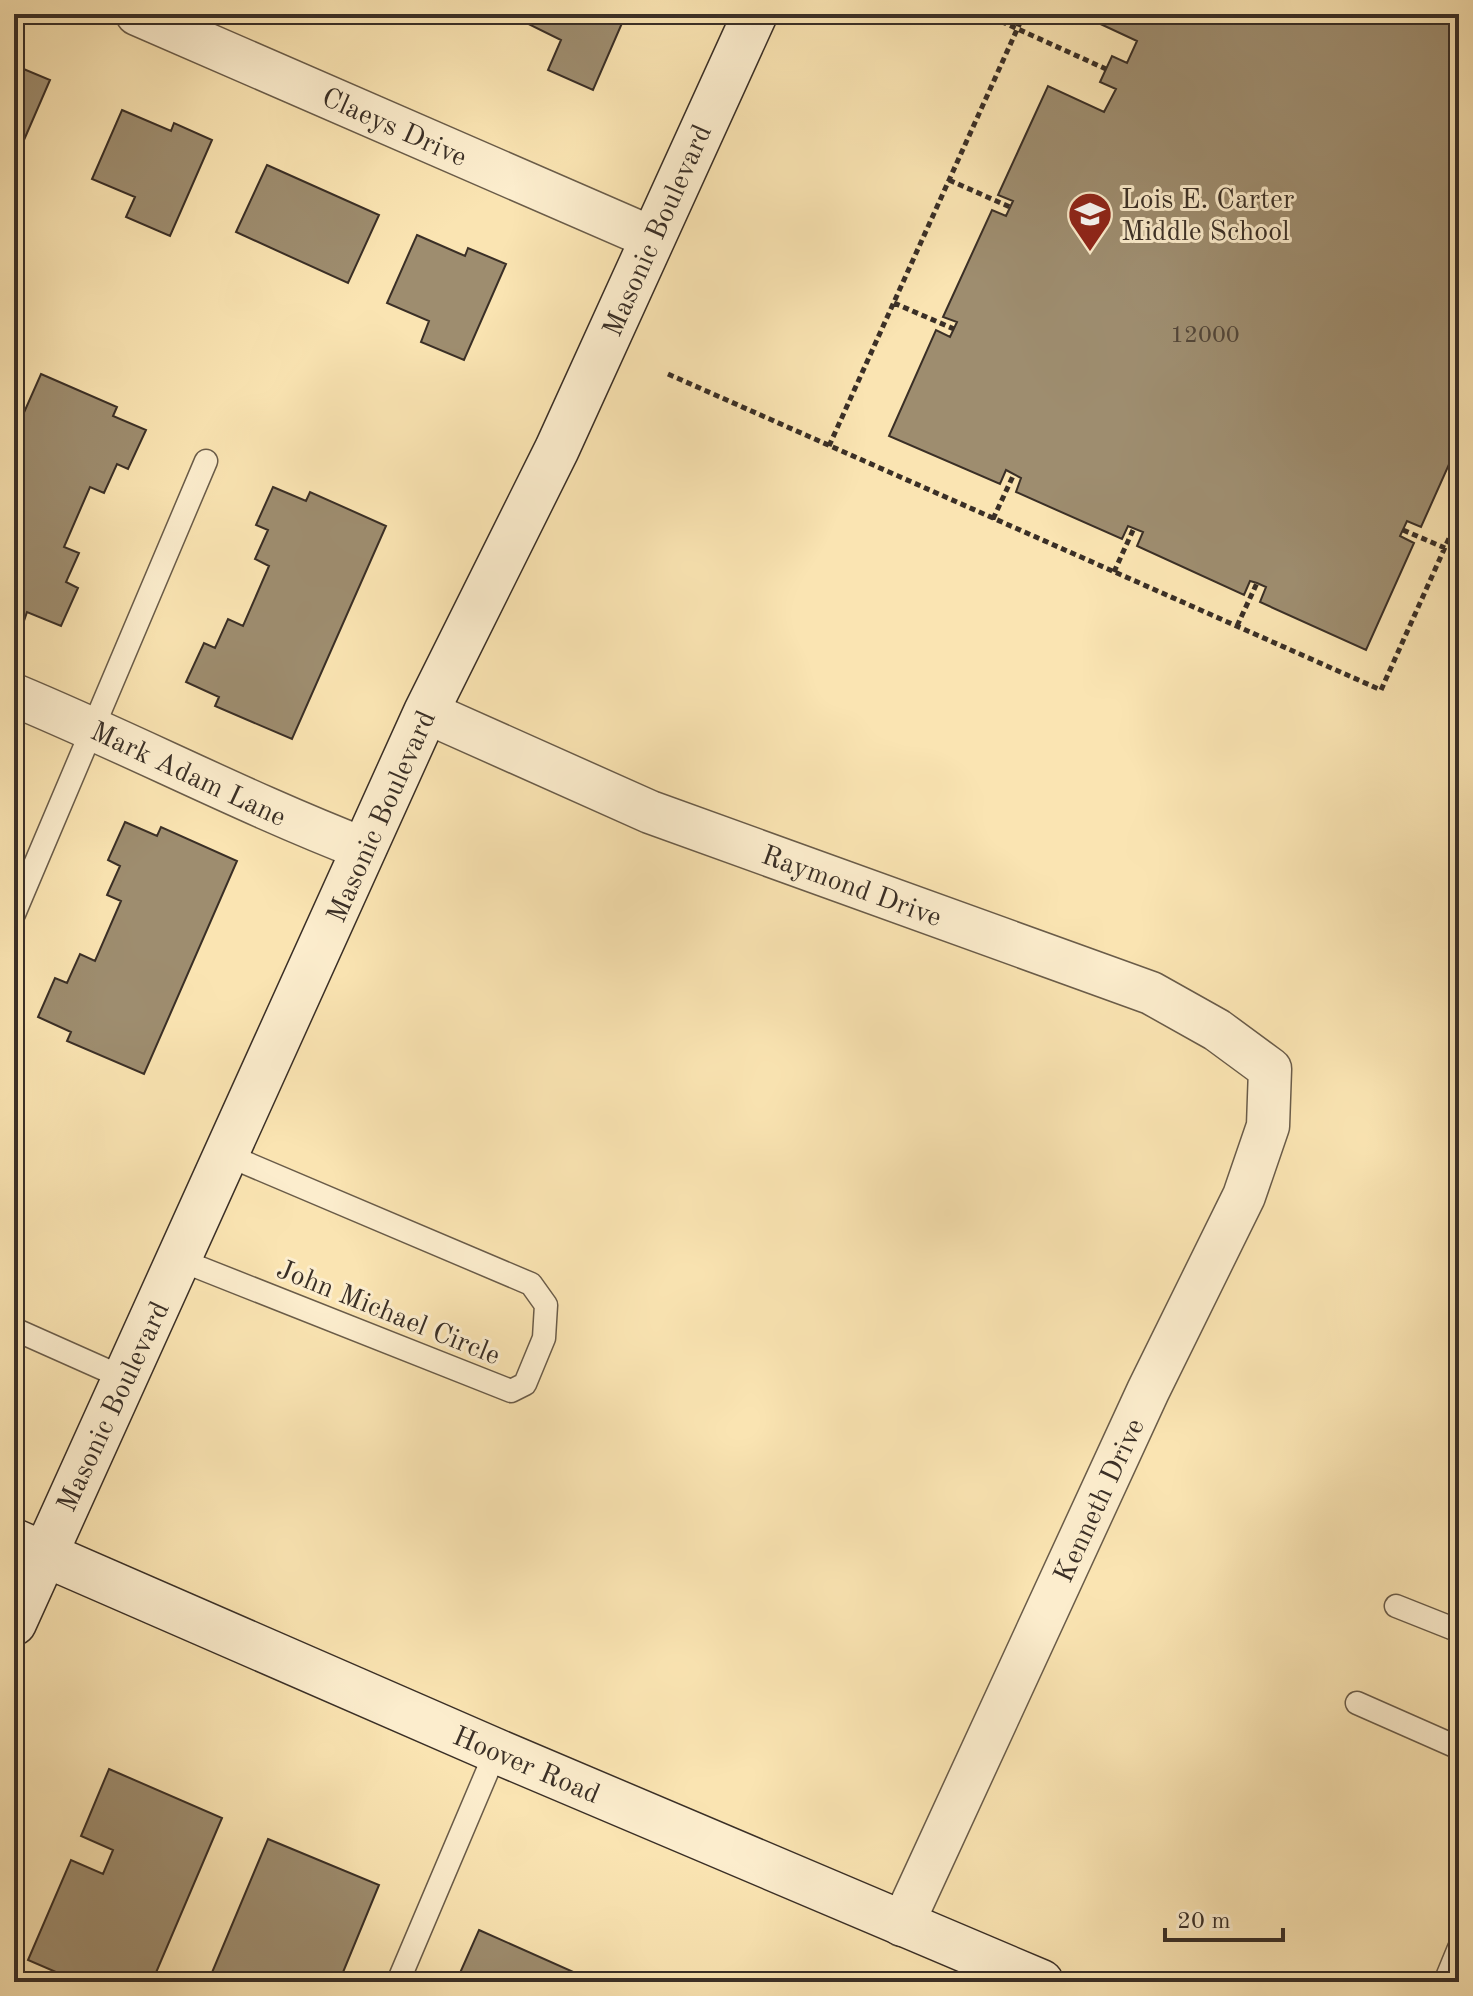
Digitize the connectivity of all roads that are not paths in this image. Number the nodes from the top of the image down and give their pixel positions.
1 (137, 14) edge
2 (755, 14) edge
3 (652, 238) junction
4 (206, 461) dead end
5 (14, 695) edge
6 (426, 712) junction
7 (91, 728) junction
8 (364, 849) junction
9 (14, 914) edge
10 (1270, 1069) joint
11 (227, 1155) junction
12 (180, 1260) junction
13 (14, 1329) edge
14 (124, 1378) junction
15 (29, 1547) edge
16 (1396, 1606) dead end
17 (14, 1623) edge
18 (1459, 1631) edge
19 (1357, 1703) dead end
20 (1459, 1748) edge
21 (496, 1751) junction
22 (902, 1925) junction
23 (1459, 1948) edge
24 (398, 1982) edge
25 (1041, 1982) edge
26 (1445, 1982) edge

1 - 3 street, Claeys Drive
2 - 3 street, Masonic Boulevard
3 - 6 street, Masonic Boulevard
4 - 7 lane
5 - 7 street, Mark Adam Lane
6 - 8 street, Masonic Boulevard
6 - 10 street, Raymond Drive
7 - 8 street, Mark Adam Lane
7 - 9 lane
8 - 11 street, Masonic Boulevard
10 - 22 street, Kenneth Drive
11 - 12 street, Masonic Boulevard
11 - 12 lane, John Michael Circle
12 - 14 street, Masonic Boulevard
13 - 14 lane
14 - 15 street, Masonic Boulevard
15 - 17 street, Masonic Boulevard
15 - 21 street, Hoover Road
16 - 18 lane
19 - 20 lane
21 - 22 street, Hoover Road
21 - 24 lane
22 - 25 street, Hoover Road
23 - 26 lane

